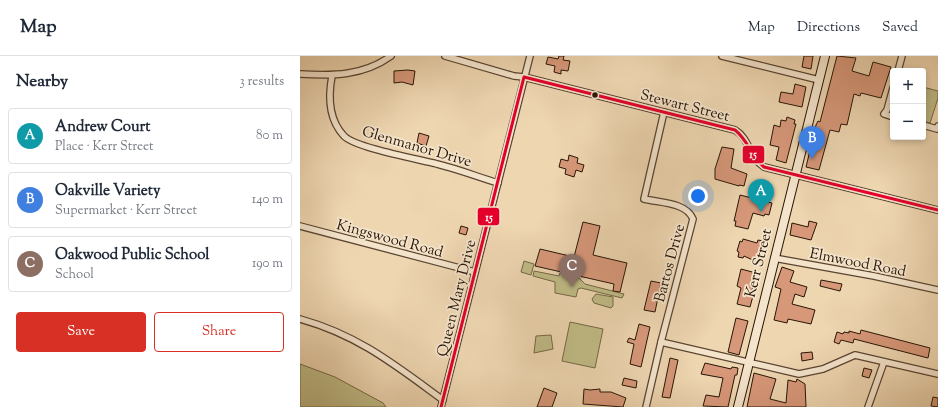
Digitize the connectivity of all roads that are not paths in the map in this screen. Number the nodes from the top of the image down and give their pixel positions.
1 (391, 56) edge
2 (445, 56) edge
3 (530, 56) edge
4 (722, 56) edge
5 (825, 56) edge
6 (902, 56) edge
7 (899, 68) edge
8 (300, 74) edge
9 (332, 76) junction
10 (524, 77) junction
11 (819, 80) junction
12 (890, 97) edge
13 (664, 112) junction
14 (890, 116) edge
15 (926, 126) edge
16 (938, 126) edge
17 (795, 174) junction
18 (498, 183) junction
19 (938, 210) edge
20 (300, 226) edge
21 (774, 258) junction
22 (475, 272) junction
23 (938, 290) edge
24 (300, 319) edge
25 (661, 342) junction
26 (884, 362) junction
27 (748, 363) junction
28 (938, 374) edge
29 (443, 400) junction
30 (441, 407) edge
31 (646, 407) edge
32 (738, 407) edge
33 (868, 407) edge

1 - 9 street
2 - 10 street, Stewart Street
3 - 10 street, Queen Mary Drive
4 - 11 street
5 - 11 main road, Kerr Street
6 - 7 street
8 - 9 street
9 - 18 street, Glenmanor Drive
10 - 13 street, Stewart Street
10 - 18 street, Queen Mary Drive
11 - 17 main road, Kerr Street
12 - 14 street
13 - 17 street, Stewart Street
13 - 25 street, Bartos Drive
15 - 16 street
17 - 19 street, Stewart Street
17 - 21 main road, Kerr Street
18 - 22 street, Queen Mary Drive
20 - 22 street, Kingswood Road
21 - 23 street, Elmwood Road
21 - 27 main road, Kerr Street
22 - 29 street, Queen Mary Drive
24 - 29 street
25 - 27 street
25 - 31 street, Bartos Drive
26 - 27 street
26 - 28 street
26 - 33 street
27 - 32 main road, Kerr Street
29 - 30 street, Queen Mary Drive

